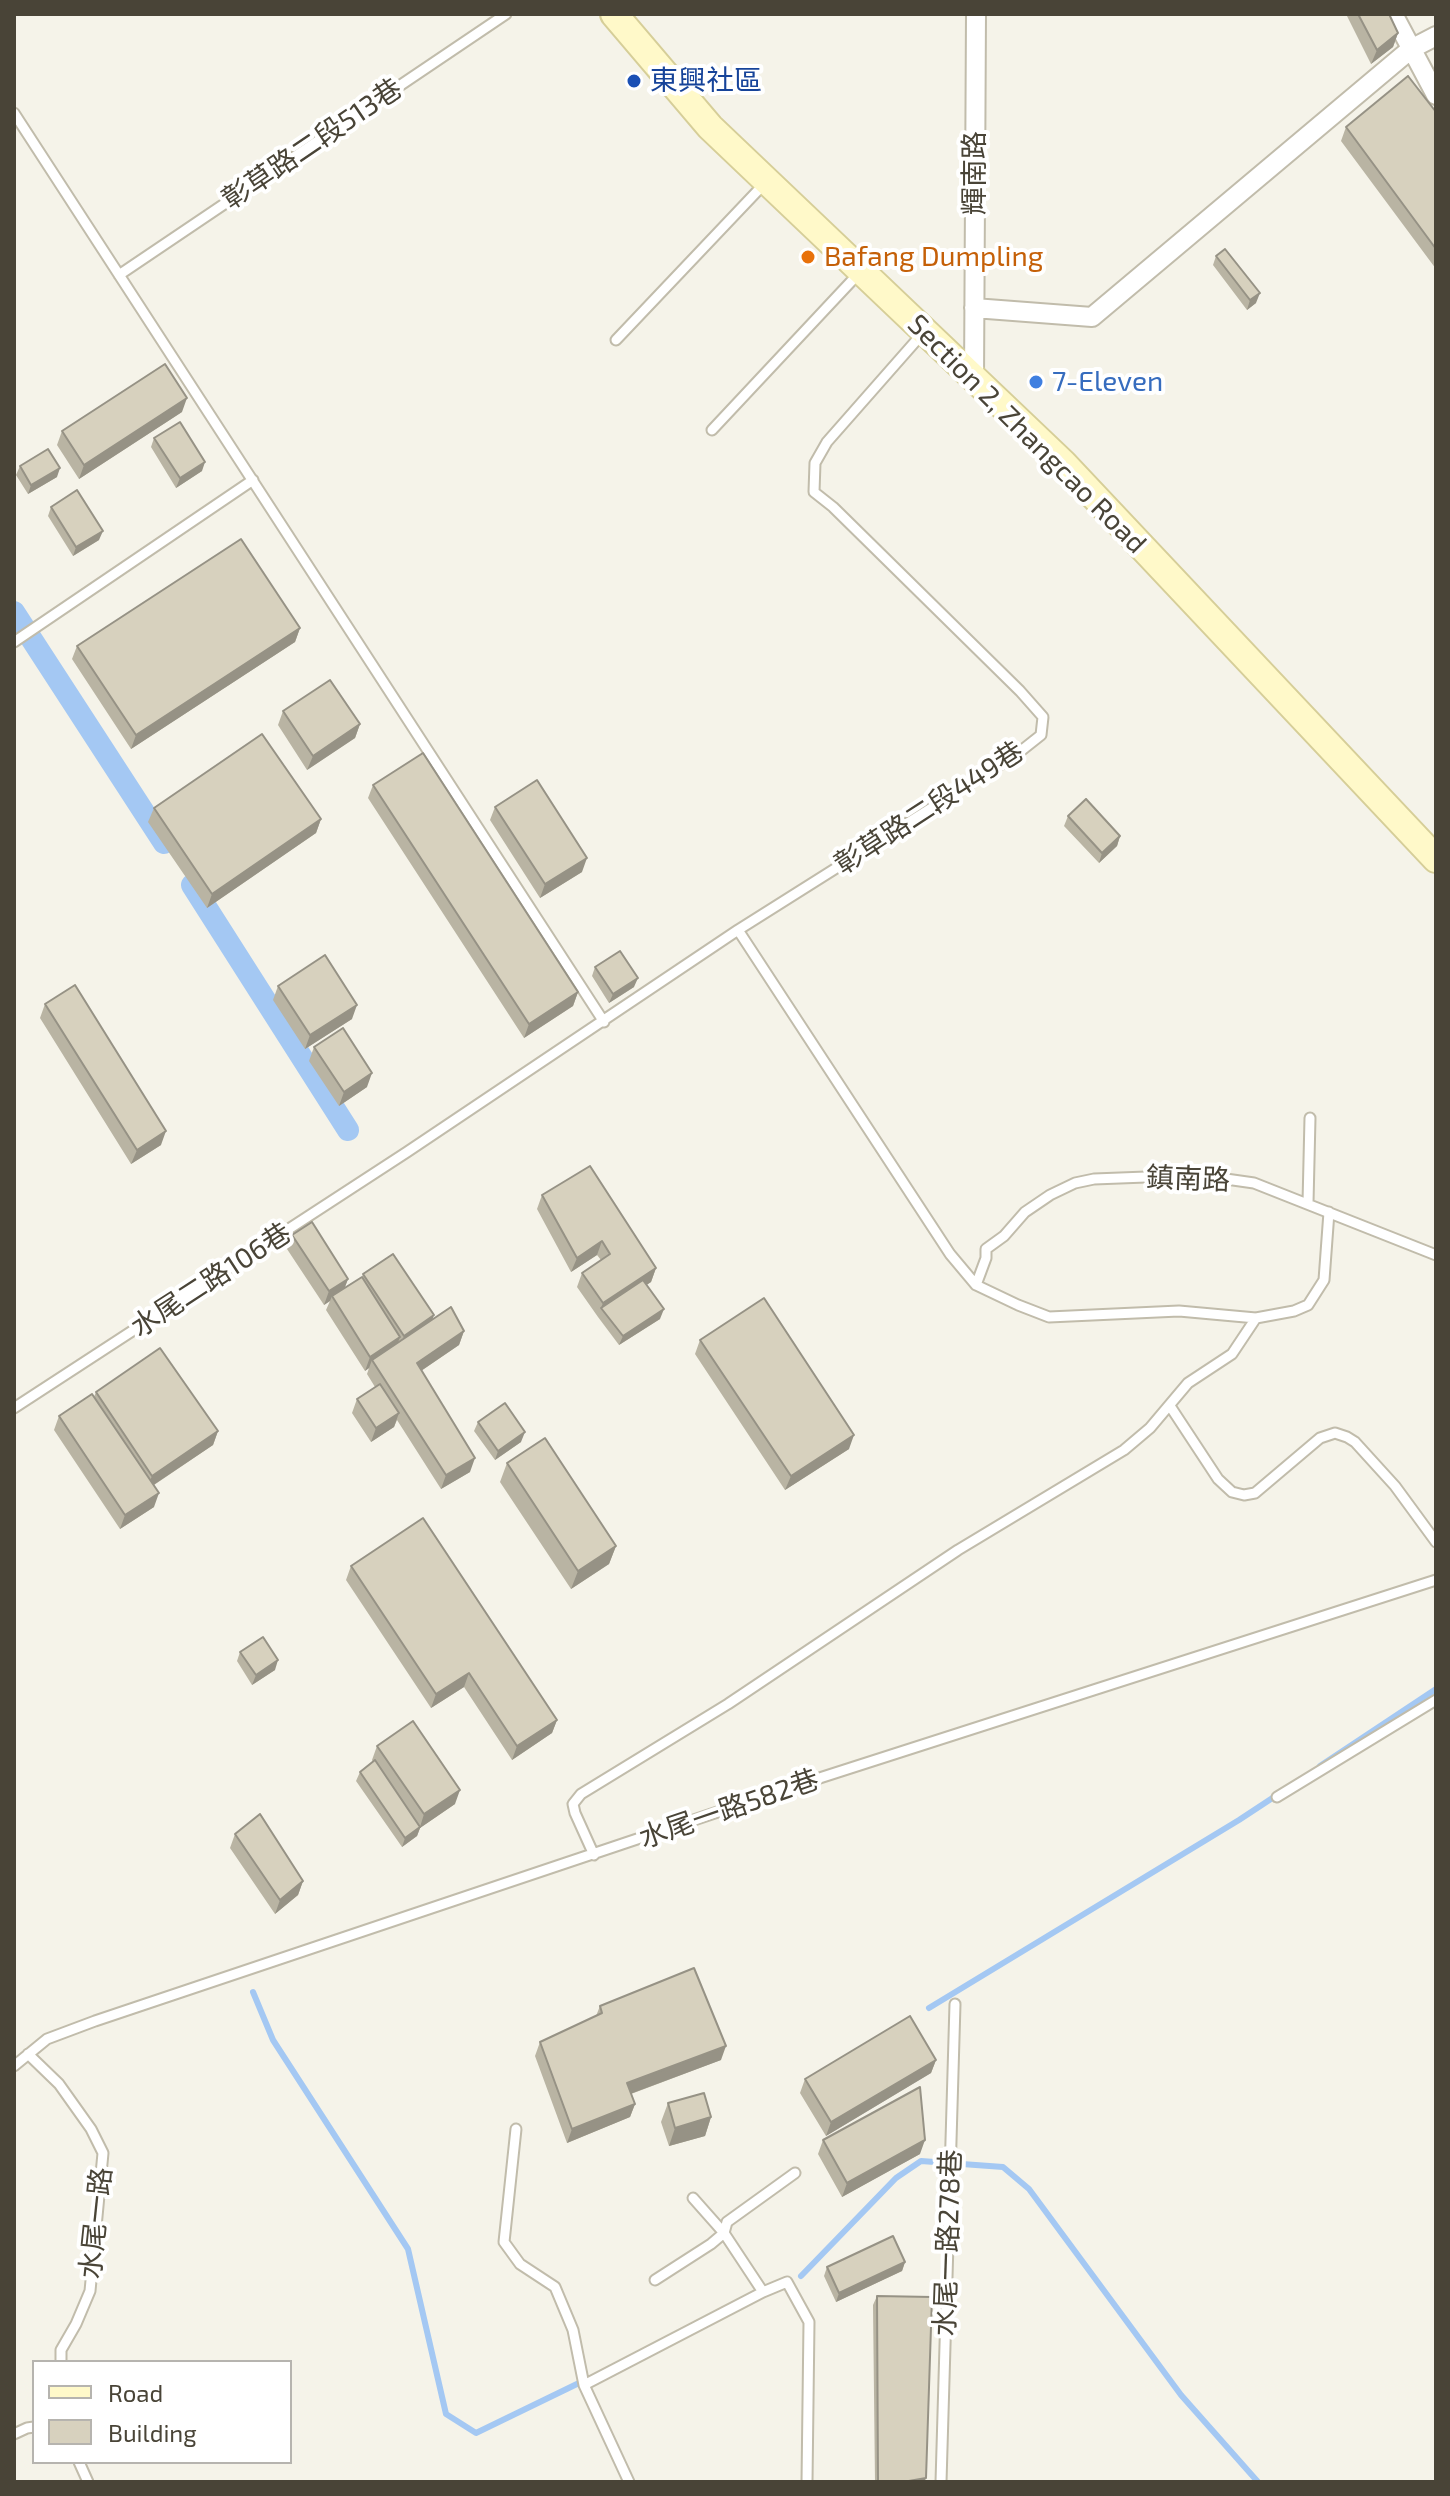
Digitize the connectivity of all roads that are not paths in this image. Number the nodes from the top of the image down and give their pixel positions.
1 (506, 14) edge
2 (614, 14) edge
3 (976, 14) edge
4 (1393, 14) edge
5 (1436, 36) edge
6 (1411, 49) junction
7 (1436, 95) edge
8 (14, 113) edge
9 (766, 181) junction
10 (861, 270) junction
11 (119, 275) junction
12 (974, 308) junction
13 (924, 332) junction
14 (616, 340) dead end
15 (974, 380) junction
16 (712, 430) dead end
17 (253, 480) junction
18 (14, 642) edge
19 (1436, 859) edge
20 (738, 930) junction
21 (604, 1022) junction
22 (1310, 1118) dead end
23 (407, 1152) joint
24 (1308, 1203) junction
25 (1329, 1212) junction
26 (1436, 1255) edge
27 (976, 1285) junction
28 (1256, 1318) junction
29 (1170, 1406) junction
30 (14, 1408) edge
31 (1436, 1542) edge
32 (1436, 1580) edge
33 (1436, 1700) edge
34 (1277, 1797) dead end
35 (594, 1855) junction
36 (955, 2004) dead end
37 (28, 2054) junction
38 (14, 2066) edge
39 (516, 2129) dead end
40 (795, 2173) dead end
41 (693, 2198) dead end
42 (724, 2233) junction
43 (655, 2280) dead end
44 (763, 2292) junction
45 (61, 2360) edge
46 (584, 2385) junction
47 (629, 2482) edge
48 (807, 2482) edge
49 (941, 2482) edge

1 - 11 lane, 彰草路二段513巷
2 - 9 street, Section 2, Zhangcao Road
3 - 12 street, 輝南路
4 - 6 street
5 - 6 street
6 - 7 street
6 - 12 street
8 - 11 lane
9 - 10 street, Section 2, Zhangcao Road
9 - 14 lane
10 - 13 street, Section 2, Zhangcao Road
10 - 16 lane
11 - 17 lane
12 - 15 street, 輝南路
13 - 15 street, Section 2, Zhangcao Road
13 - 20 lane, 彰草路二段449巷
15 - 19 street, Section 2, Zhangcao Road
17 - 18 lane
17 - 21 lane
20 - 21 lane, 彰草路二段449巷
20 - 27 lane
21 - 23 lane, 彰草路二段449巷
22 - 24 lane
23 - 30 lane, 水尾二路106巷
24 - 25 lane, 鎮南路
24 - 27 lane, 鎮南路
25 - 26 lane, 鎮南路
25 - 28 lane
27 - 28 lane
28 - 29 lane
29 - 31 lane
29 - 35 lane
32 - 35 lane, 水尾一路582巷
33 - 34 lane
35 - 37 lane, 水尾一路582巷
36 - 49 lane, 水尾一路278巷
37 - 38 lane, 水尾一路582巷
37 - 45 lane, 水尾一路
39 - 46 lane
40 - 42 lane
41 - 42 lane
42 - 43 lane
42 - 44 lane
44 - 46 lane
44 - 48 lane
46 - 47 lane

